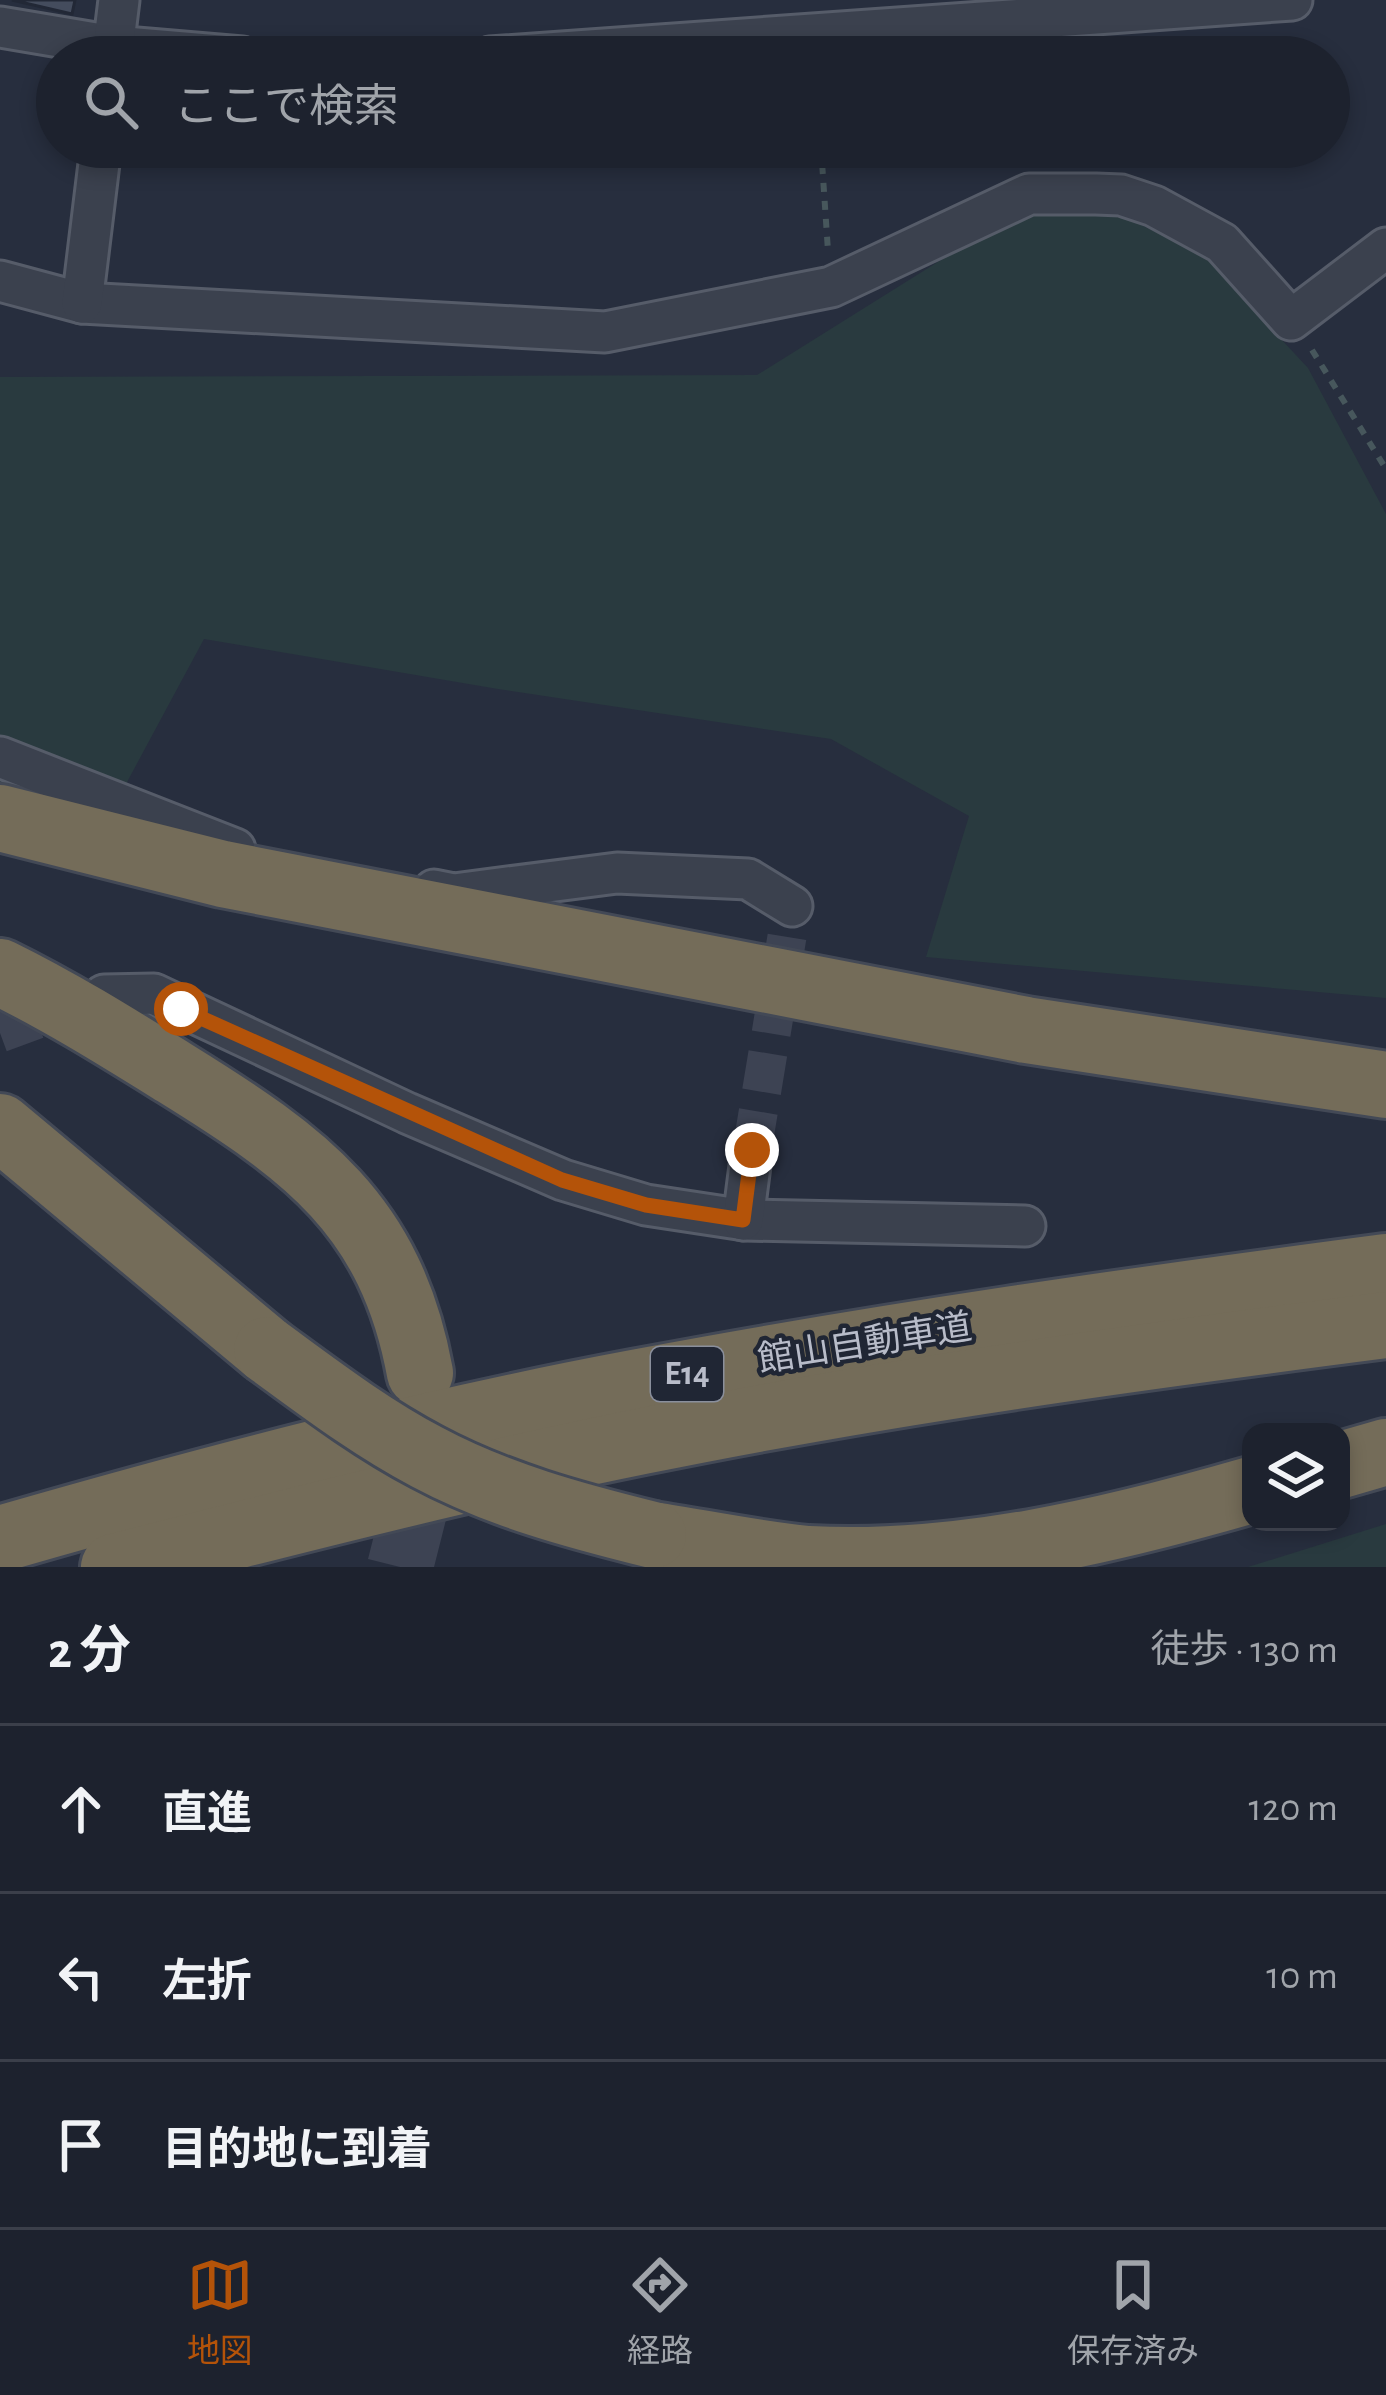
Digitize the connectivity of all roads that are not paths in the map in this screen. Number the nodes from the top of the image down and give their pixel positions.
1 (119, 0) edge
2 (1292, 0) edge
3 (0, 27) edge
4 (42, 36) edge
5 (115, 36) edge
6 (785, 36) edge
7 (98, 168) edge
8 (1386, 248) edge
9 (0, 280) edge
10 (82, 303) junction
11 (0, 757) edge
12 (0, 818) edge
13 (792, 906) dead end
14 (0, 972) edge
15 (104, 994) tunnel mouth
16 (1386, 1085) edge
17 (0, 1127) edge
18 (752, 1150) tunnel mouth
19 (743, 1220) junction
20 (1024, 1226) dead end
21 (1386, 1267) edge
22 (1386, 1325) edge
23 (420, 1373) tunnel mouth
24 (1386, 1452) edge
25 (1350, 1462) edge
26 (1242, 1492) edge
27 (0, 1539) edge
28 (113, 1567) edge

1 - 5 street
2 - 6 street
3 - 4 street
7 - 10 street
8 - 10 street
9 - 10 street
11 - 13 street
12 - 16 highway
14 - 23 highway
15 - 19 street
17 - 26 highway, bridge
18 - 19 street
19 - 20 street
21 - 27 highway, 館山自動車道 / E14
22 - 28 highway, 館山自動車道 / E14
24 - 25 highway

